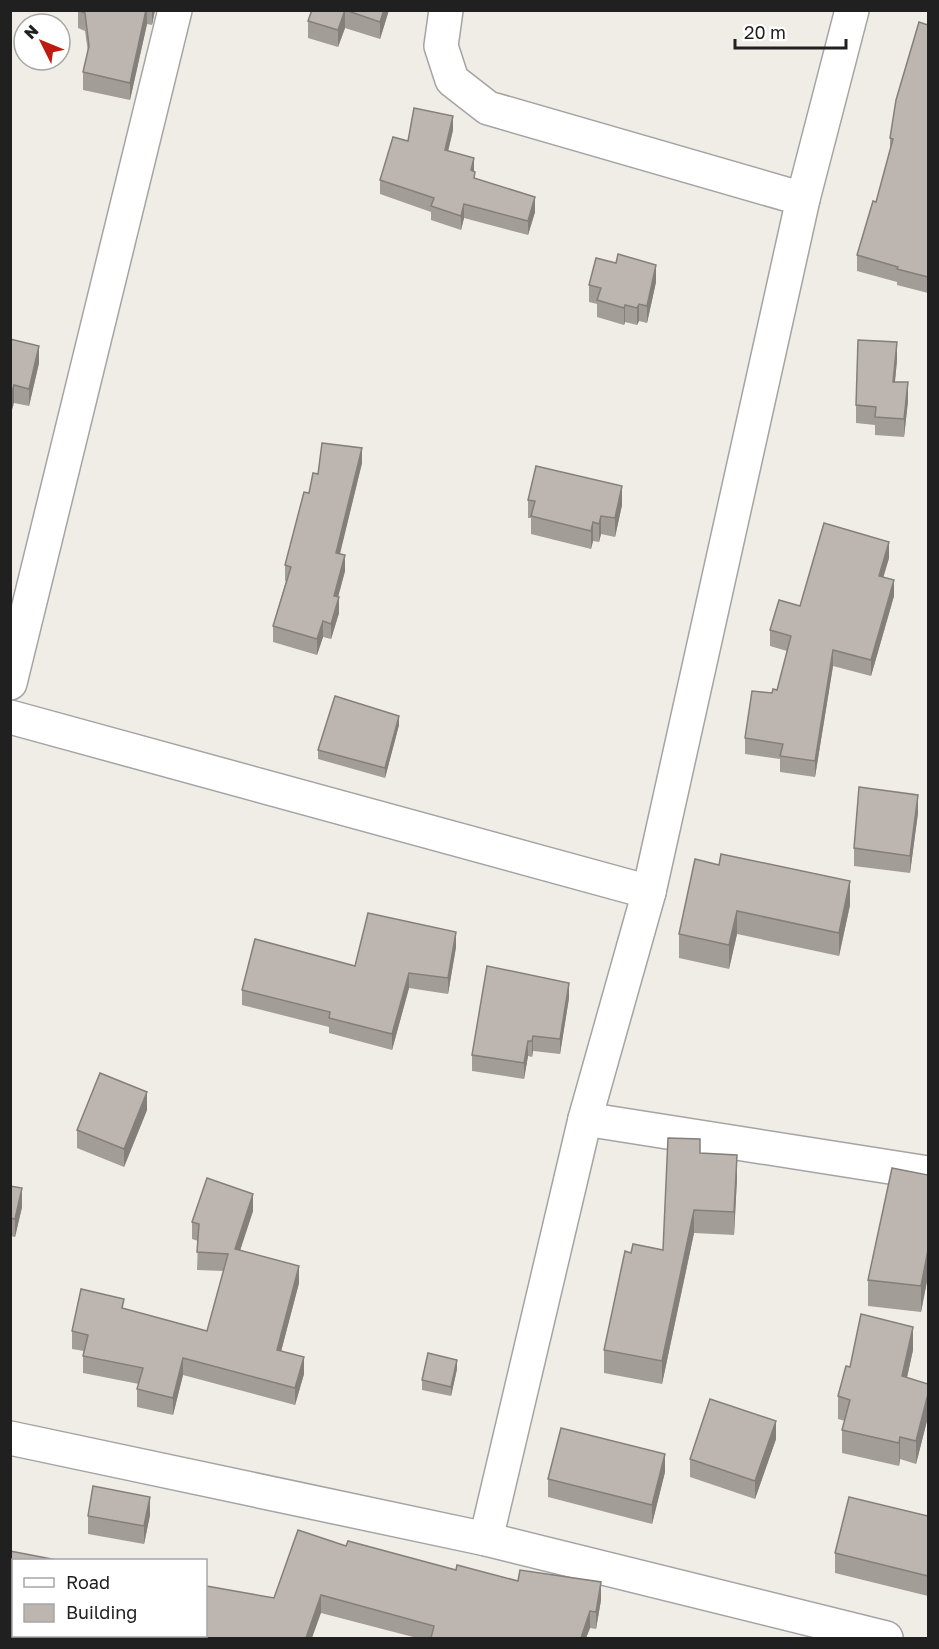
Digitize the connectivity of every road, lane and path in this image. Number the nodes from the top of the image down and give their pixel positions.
1 (175, 10) edge
2 (446, 10) edge
3 (852, 10) edge
4 (803, 199) junction
5 (10, 683) edge
6 (10, 717) edge
7 (649, 892) junction
8 (585, 1119) junction
9 (928, 1173) edge
10 (10, 1438) edge
11 (486, 1539) junction
12 (886, 1638) edge

1 - 5 street
2 - 4 street
3 - 4 street
4 - 7 street
6 - 7 street
7 - 8 street
8 - 9 street
8 - 11 street
10 - 11 street
11 - 12 street

